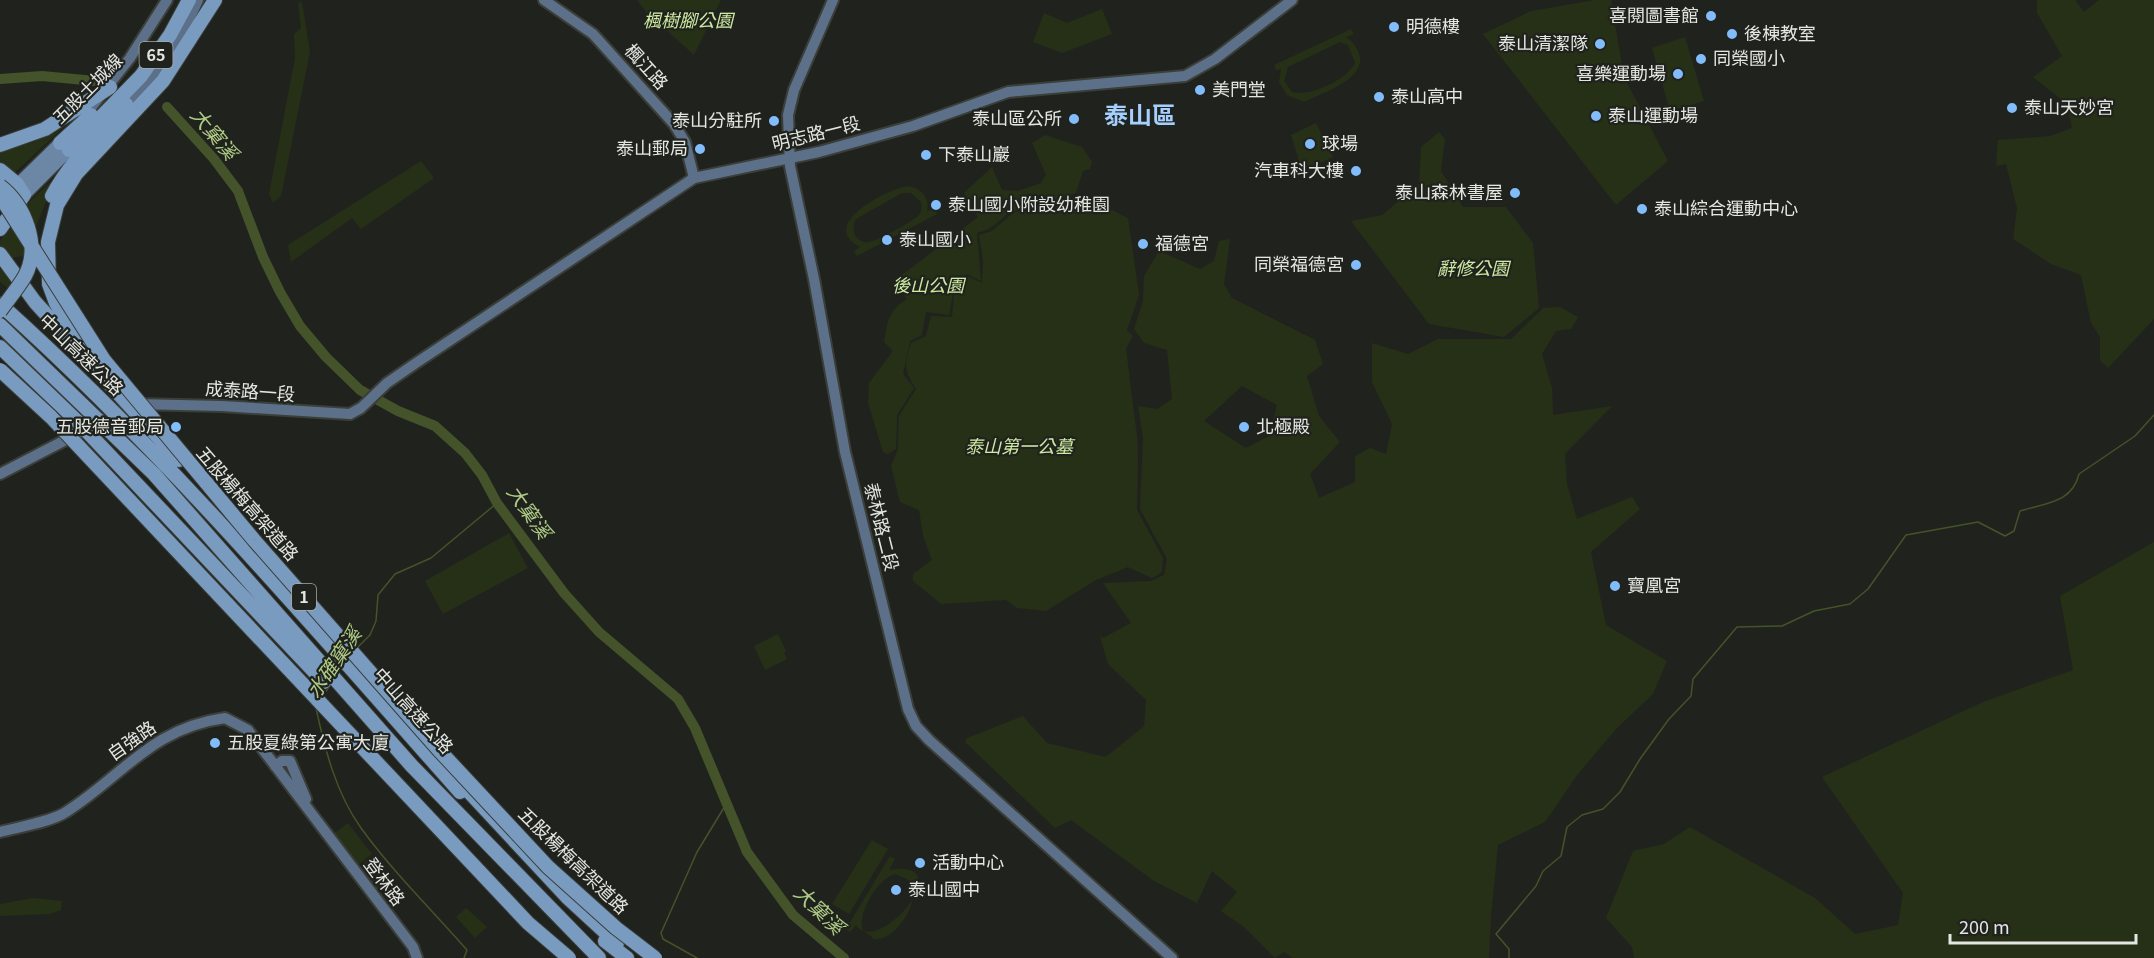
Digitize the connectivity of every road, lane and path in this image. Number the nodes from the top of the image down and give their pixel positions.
1 (167, 0) edge
2 (179, 0) edge
3 (189, 0) edge
4 (198, 0) edge
5 (215, 0) edge
6 (544, 0) edge
7 (833, 0) edge
8 (1292, 0) edge
9 (115, 98) junction
10 (0, 145) edge
11 (64, 146) joint
12 (789, 158) junction
13 (0, 170) edge
14 (694, 178) junction
15 (21, 189) junction
16 (1, 197) edge
17 (0, 219) edge
18 (0, 229) edge
19 (0, 254) edge
20 (0, 304) edge
21 (0, 311) edge
22 (0, 325) edge
23 (0, 347) edge
24 (0, 370) edge
25 (0, 379) edge
26 (114, 388) junction
27 (135, 404) dead end
28 (361, 408) joint
29 (80, 427) junction
30 (0, 474) edge
31 (348, 660) junction
32 (330, 682) junction
33 (275, 766) joint
34 (0, 832) edge
35 (562, 903) junction
36 (617, 943) junction
37 (417, 958) edge
38 (568, 958) edge
39 (598, 958) edge
40 (627, 958) edge
41 (637, 958) edge
42 (655, 958) edge
43 (1172, 958) edge

1 - 9 main road
2 - 9 highway, 五股土城線 / 65
3 - 9 highway, 五股土城線 / 65
4 - 9 main road
5 - 26 highway
6 - 14 main road, 楓江路
7 - 12 main road, 泰林路二段
8 - 12 main road, 明志路一段
9 - 10 highway
9 - 11 highway, 五股土城線 / 65
9 - 26 highway
11 - 15 main road
12 - 14 main road, 明志路一段
12 - 43 main road, 泰林路二段
13 - 15 highway
14 - 28 main road, 明志路一段
15 - 16 main road
15 - 17 main road
15 - 18 highway
16 - 21 highway, bridge
16 - 42 highway, 五股楊梅高架道路 / 1, bridge
19 - 26 highway
20 - 31 highway, 中山高速公路 / 1
22 - 32 highway, 中山高速公路 / 1
23 - 29 highway
24 - 38 highway, bridge
25 - 29 highway
26 - 31 highway
27 - 28 main road, 成泰路一段
29 - 30 main road
29 - 32 highway
31 - 35 highway, 中山高速公路 / 1
31 - 36 highway
32 - 39 highway, 中山高速公路 / 1
33 - 34 main road, 自強路
33 - 37 main road, 登林路
35 - 36 highway
35 - 40 highway, 中山高速公路 / 1
36 - 41 highway

